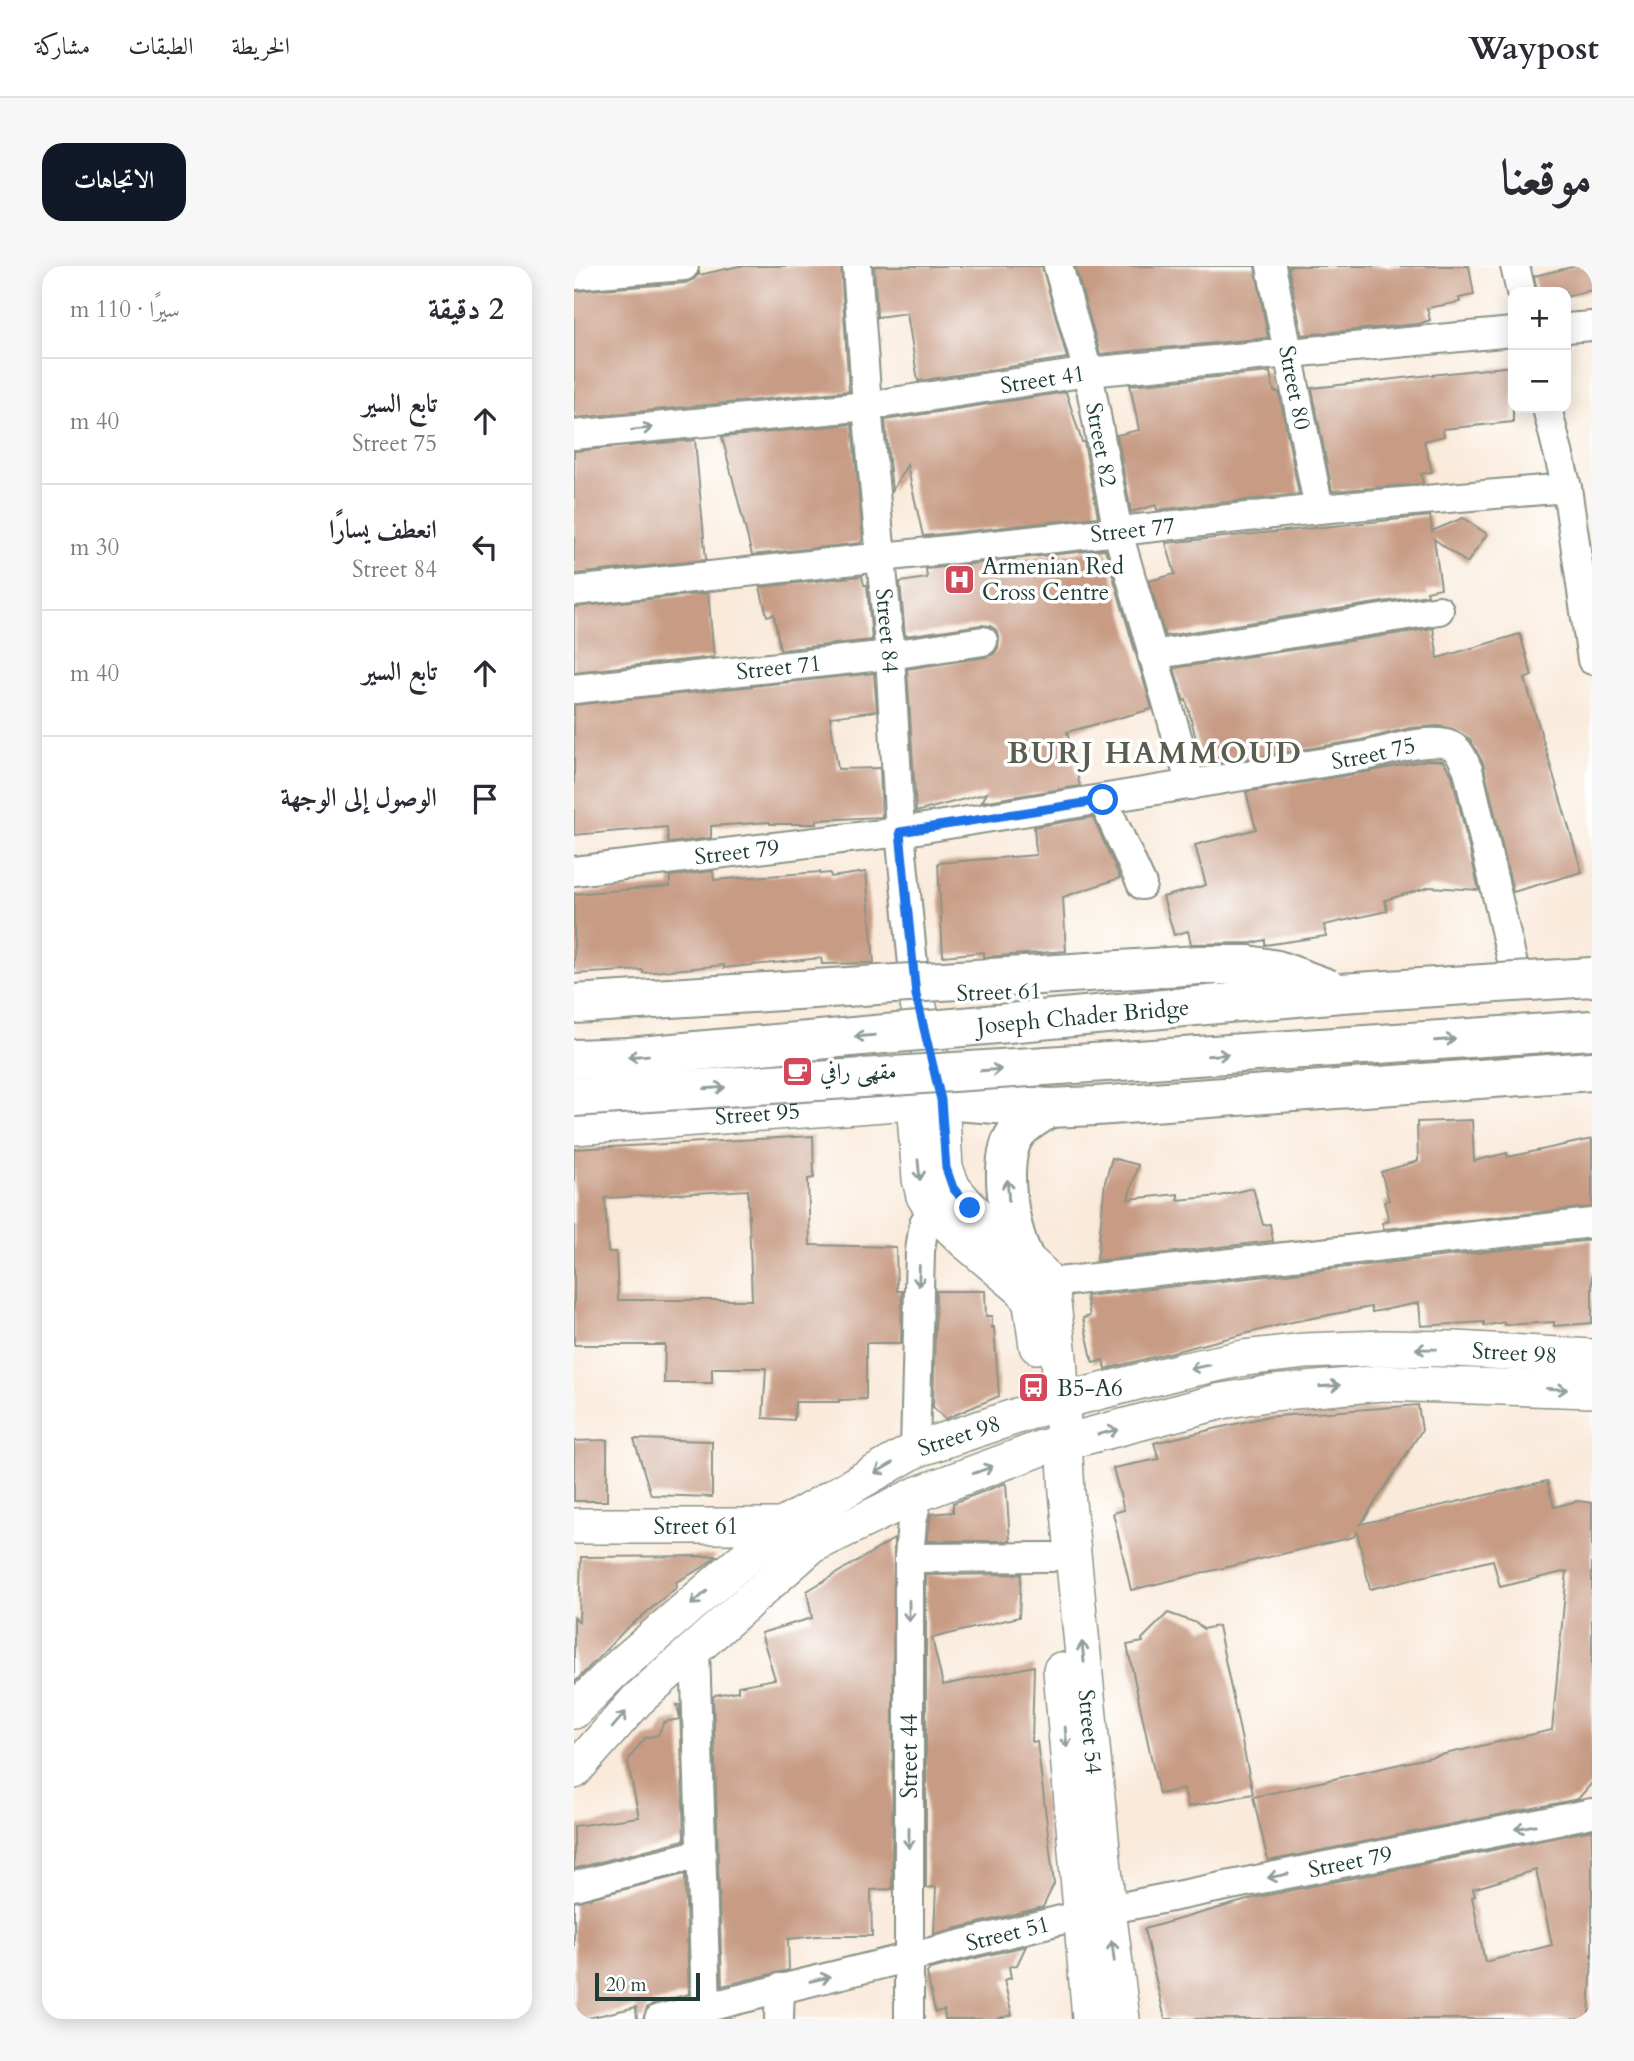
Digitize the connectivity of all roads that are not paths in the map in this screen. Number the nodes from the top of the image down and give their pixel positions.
1 (684, 266) edge
2 (858, 266) edge
3 (1058, 266) edge
4 (1271, 266) edge
5 (1515, 266) edge
6 (574, 275) edge
7 (1520, 287) edge
8 (1592, 326) edge
9 (1571, 328) edge
10 (1508, 332) edge
11 (1288, 352) junction
12 (1088, 372) junction
13 (867, 406) junction
14 (1548, 413) edge
15 (574, 435) edge
16 (1567, 488) junction
17 (1319, 509) junction
18 (1118, 533) junction
19 (883, 557) junction
20 (574, 591) edge
21 (1439, 610) dead end
22 (984, 641) dead end
23 (890, 655) junction
24 (1152, 655) junction
25 (1592, 660) edge
26 (574, 689) edge
27 (1191, 785) junction
28 (1103, 800) junction
29 (900, 832) junction
30 (574, 871) edge
31 (1142, 885) dead end
32 (1592, 964) edge
33 (1514, 969) junction
34 (1592, 978) edge
35 (1341, 993) junction
36 (916, 995) junction
37 (574, 1004) edge
38 (574, 1022) edge
39 (1592, 1030) edge
40 (1592, 1055) edge
41 (574, 1059) edge
42 (1592, 1071) edge
43 (574, 1097) edge
44 (927, 1101) junction
45 (1049, 1108) junction
46 (574, 1127) edge
47 (934, 1212) junction
48 (1592, 1223) edge
49 (1023, 1256) junction
50 (1049, 1283) junction
51 (1592, 1357) edge
52 (1592, 1390) edge
53 (1051, 1404) junction
54 (1053, 1446) junction
55 (915, 1450) junction
56 (918, 1494) junction
57 (574, 1526) edge
58 (782, 1526) junction
59 (811, 1546) junction
60 (1051, 1557) junction
61 (909, 1558) junction
62 (695, 1648) junction
63 (574, 1711) edge
64 (574, 1772) edge
65 (1592, 1813) edge
66 (702, 1853) junction
67 (574, 1886) edge
68 (1095, 1913) junction
69 (909, 1959) junction
70 (780, 1988) junction
71 (706, 2006) junction
72 (659, 2019) edge
73 (779, 2019) edge
74 (909, 2019) edge
75 (1090, 2019) edge
76 (1122, 2019) edge

1 - 6 street
2 - 13 street, Street 84
3 - 12 street, Street 82
4 - 11 street, Street 80
5 - 7 street
8 - 9 street
10 - 11 street, Street 41
11 - 12 street, Street 41
11 - 17 street, Street 80
12 - 13 street, Street 41
12 - 18 street, Street 82
15 -> 13 street, Street 41
13 - 19 street, Street 84
14 - 16 street
16 - 17 street, Street 77
16 - 25 street
17 - 18 street, Street 77
18 - 19 street, Street 77
18 - 24 street, Street 82
19 - 20 street, Street 77
19 - 23 street, Street 84
21 - 24 street
22 - 23 street, Street 71
23 - 26 street, Street 71
23 - 29 street, Street 84
24 - 27 street, Street 82
27 - 28 street, Street 75
27 - 33 street, Street 75
28 - 29 street, Street 75
28 - 31 street
29 - 30 street, Street 79
29 - 36 street, Street 84
32 - 33 street, Street 61
33 - 36 street, Street 61
34 - 35 highway, Joseph Chader Bridge, bridge
35 - 37 highway, bridge
35 -> 41 highway, Joseph Chader Bridge, bridge
36 - 38 street, Street 61
36 - 44 street
43 -> 39 highway, Joseph Chader Bridge, bridge
40 - 44 street, Street 95
42 - 45 highway
44 - 45 highway
44 - 46 street, Street 95
44 -> 47 street
44 - 49 street
49 -> 45 highway
47 - 53 street
47 -> 55 street
48 - 50 street
49 - 50 street
50 - 53 street
51 -> 53 street, Street 98
54 -> 52 street, Street 98
53 - 54 street
53 - 55 street, Street 98
56 -> 54 street, Street 98
54 - 60 street, Street 54
68 -> 54 street, Street 54
55 -> 58 street, Street 98
56 - 59 street, Street 98
56 - 61 street, Street 44
57 - 58 street, Street 61
58 - 59 street
58 -> 63 street, Street 98
59 - 62 street, Street 98
60 - 61 street
60 -> 68 street, Street 54
61 -> 69 street, Street 44
64 -> 62 street, Street 98
62 - 66 street
65 -> 68 street, Street 79
66 - 67 street
66 - 71 street
68 - 69 street, Street 51
68 - 75 street, Street 54
76 -> 68 street, Street 54
70 -> 69 street
69 - 74 street, Street 44
70 - 71 street
70 - 73 street
71 - 72 street

